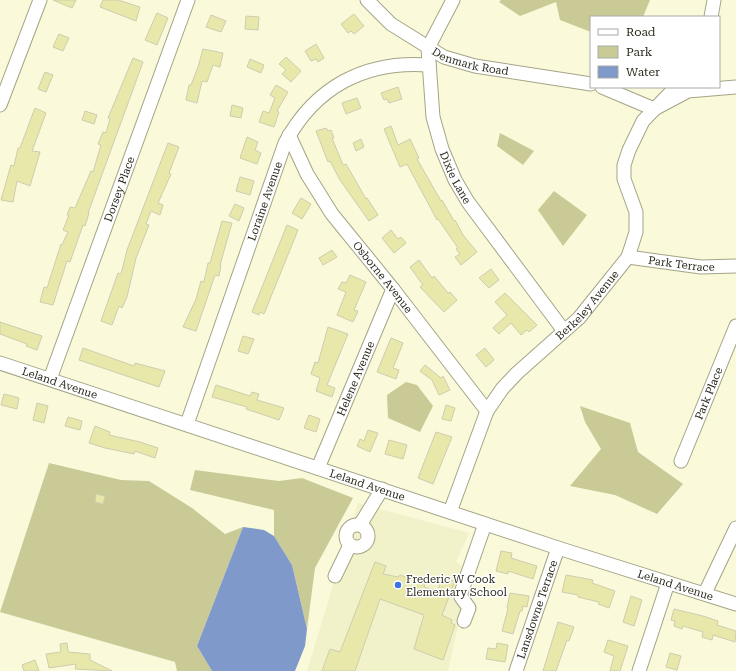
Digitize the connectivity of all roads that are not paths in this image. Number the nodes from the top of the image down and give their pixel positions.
1 (40, 0) edge
2 (188, 0) edge
3 (366, 0) edge
4 (453, 0) edge
5 (714, 0) edge
6 (712, 16) edge
7 (428, 48) junction
8 (429, 65) junction
9 (590, 84) edge
10 (736, 87) edge
11 (604, 88) edge
12 (675, 88) edge
13 (0, 106) edge
14 (654, 109) junction
15 (289, 135) junction
16 (628, 257) junction
17 (736, 266) edge
18 (393, 288) junction
19 (736, 326) edge
20 (564, 331) junction
21 (0, 363) edge
22 (50, 379) junction
23 (487, 411) junction
24 (187, 424) junction
25 (681, 461) dead end
26 (318, 468) junction
27 (382, 489) junction
28 (450, 512) junction
29 (485, 524) junction
30 (736, 528) edge
31 (558, 548) junction
32 (335, 576) dead end
33 (668, 583) junction
34 (705, 593) junction
35 (736, 604) edge
36 (464, 621) dead end
37 (516, 671) edge
38 (639, 671) edge

1 - 13 street
2 - 22 street, Dorsey Place
3 - 7 street, Denmark Road
4 - 7 street
5 - 6 street
7 - 8 street, Dixie Lane
7 - 9 street, Denmark Road
8 - 15 street, Loraine Avenue
8 - 20 street, Dixie Lane
10 - 14 street
11 - 14 street
12 - 14 street, Berkeley Avenue
14 - 16 street, Berkeley Avenue
15 - 18 street, Osborne Avenue
15 - 24 street, Loraine Avenue
16 - 17 street, Park Terrace
16 - 20 street, Berkeley Avenue
18 - 23 street, Osborne Avenue
18 - 26 street, Helene Avenue
19 - 25 street, Park Place
20 - 23 street, Berkeley Avenue
21 - 22 street, Leland Avenue
22 - 24 street, Leland Avenue
23 - 28 street, Berkeley Avenue
24 - 26 street, Leland Avenue
26 - 27 street, Leland Avenue
27 - 28 street, Leland Avenue
27 - 32 street
28 - 29 street, Leland Avenue
29 - 31 street, Leland Avenue
29 - 36 street
30 - 34 street
31 - 33 street, Leland Avenue
31 - 37 street, Lansdowne Terrace
33 - 34 street, Leland Avenue
33 - 38 street
34 - 35 street, Leland Avenue

